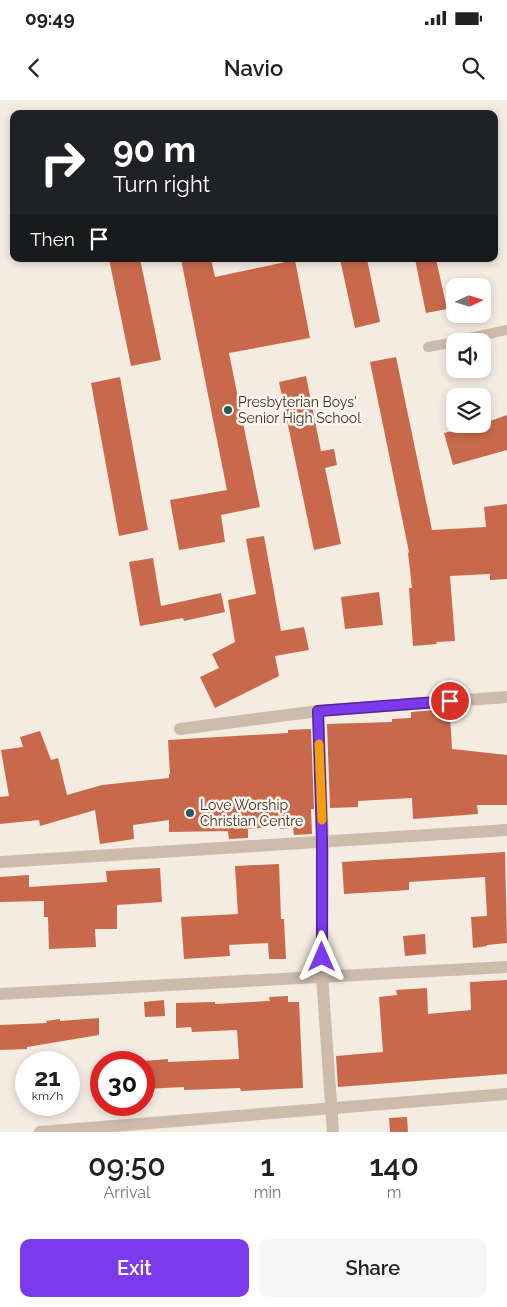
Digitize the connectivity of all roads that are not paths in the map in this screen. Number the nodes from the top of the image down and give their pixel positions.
1 (507, 330) edge
2 (491, 333) edge
3 (446, 343) edge
4 (428, 347) dead end
5 (507, 697) edge
6 (318, 711) junction
7 (180, 729) dead end
8 (507, 830) edge
9 (322, 841) junction
10 (0, 862) edge
11 (507, 967) edge
12 (322, 976) junction
13 (0, 994) edge
14 (507, 1094) edge
15 (331, 1108) junction
16 (40, 1132) edge
17 (333, 1132) edge

1 - 2 lane
3 - 4 lane
5 - 6 street
6 - 7 street
6 - 9 street
8 - 9 street
9 - 10 street
9 - 12 street
11 - 12 street
12 - 13 street
12 - 15 street
14 - 15 street
15 - 16 street
15 - 17 street

